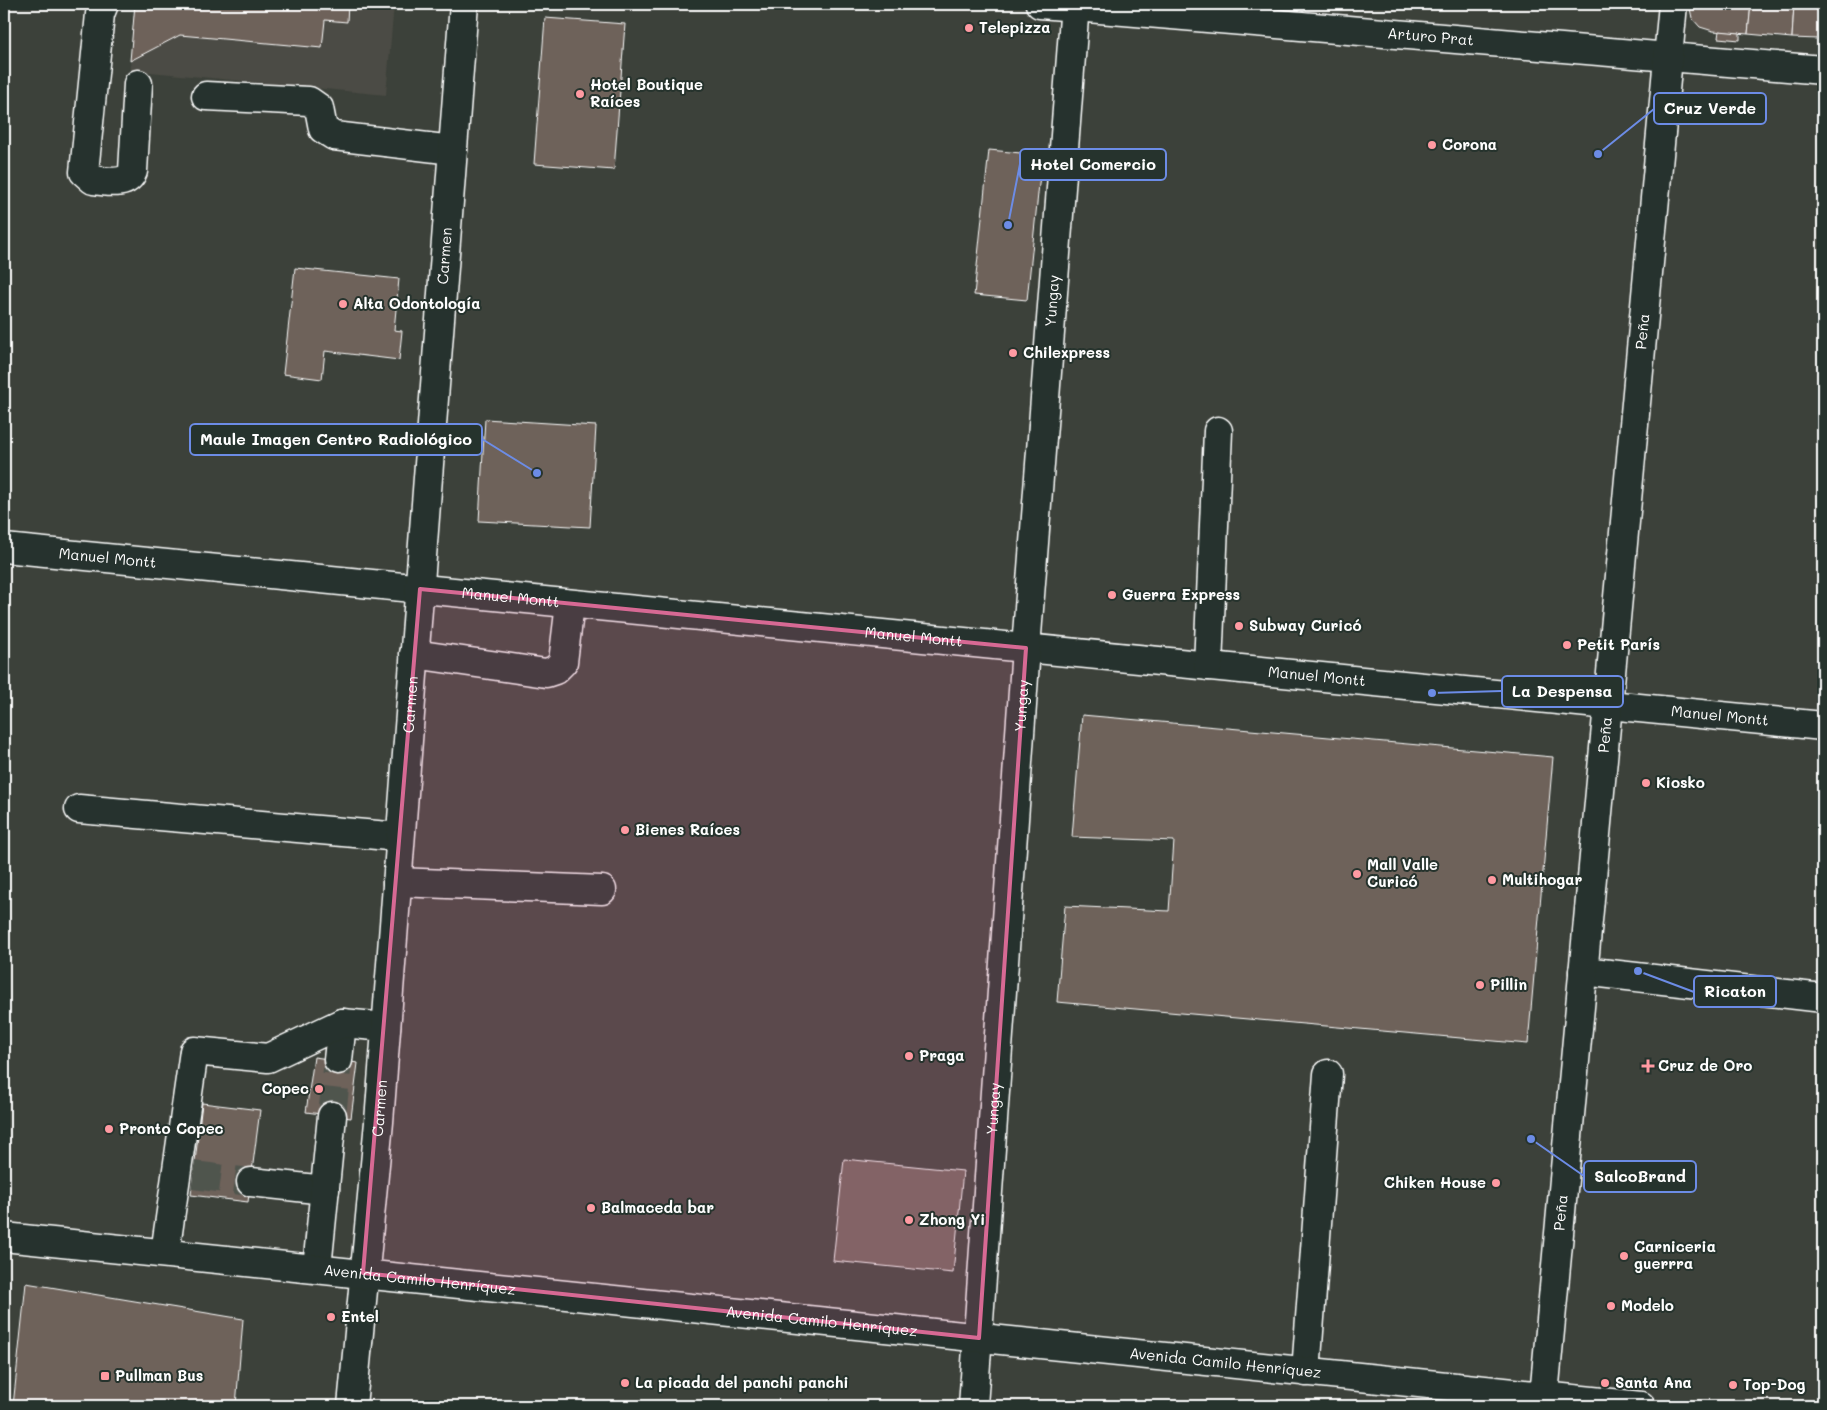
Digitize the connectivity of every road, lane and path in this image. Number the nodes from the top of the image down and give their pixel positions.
1 (104, 4) edge
2 (464, 4) edge
3 (1040, 4) edge
4 (1673, 4) edge
5 (1075, 5) edge
6 (1668, 57) junction
7 (1823, 70) edge
8 (138, 84) dead end
9 (206, 96) dead end
10 (453, 150) junction
11 (1218, 431) dead end
12 (4, 548) edge
13 (420, 589) junction
14 (570, 604) junction
15 (1026, 648) junction
16 (414, 654) junction
17 (1208, 666) junction
18 (1608, 705) junction
19 (1823, 726) edge
20 (79, 809) dead end
21 (400, 837) junction
22 (397, 882) junction
23 (602, 890) dead end
24 (1583, 971) junction
25 (1823, 998) edge
26 (342, 1023) junction
27 (386, 1027) junction
28 (338, 1060) tunnel mouth
29 (1328, 1074) dead end
30 (332, 1116) tunnel mouth
31 (251, 1182) tunnel mouth
32 (325, 1190) junction
33 (4, 1237) edge
34 (164, 1253) junction
35 (317, 1268) junction
36 (363, 1273) junction
37 (979, 1338) junction
38 (1306, 1372) junction
39 (1543, 1401) edge
40 (352, 1406) edge
41 (973, 1406) edge
42 (1640, 1406) edge

1 - 8 street
2 - 10 street, Carmen
3 - 5 street, Arturo Prat
4 - 6 street, Peña
5 - 6 street, Arturo Prat
5 - 15 street, Yungay
6 - 7 street, Arturo Prat
6 - 18 street, Peña
9 - 10 street
10 - 13 street, Carmen
11 - 17 street
12 - 13 street, Manuel Montt
13 - 14 street, Manuel Montt
13 - 16 street, Carmen
14 - 15 street, Manuel Montt
14 - 16 street
15 - 17 street, Manuel Montt
15 - 37 street, Yungay
16 - 21 street, Carmen
17 - 18 street, Manuel Montt
18 - 19 street, Manuel Montt
18 - 24 street, Peña
20 - 21 street
21 - 22 street, Carmen
22 - 23 street
22 - 27 street, Carmen
24 - 25 street
24 - 39 street, Peña
26 - 27 street
26 - 28 street
26 - 34 street
27 - 36 street, Carmen
29 - 38 street
30 - 32 street
31 - 32 street
32 - 35 street
33 - 34 street, Avenida Camilo Henríquez
34 - 35 street, Avenida Camilo Henríquez
35 - 36 street, Avenida Camilo Henríquez
36 - 37 street, Avenida Camilo Henríquez
36 - 40 street, Carmen
37 - 38 street, Avenida Camilo Henríquez
37 - 41 street, Yungay
38 - 39 street, Avenida Camilo Henríquez
39 - 42 street, Avenida Camilo Henríquez

